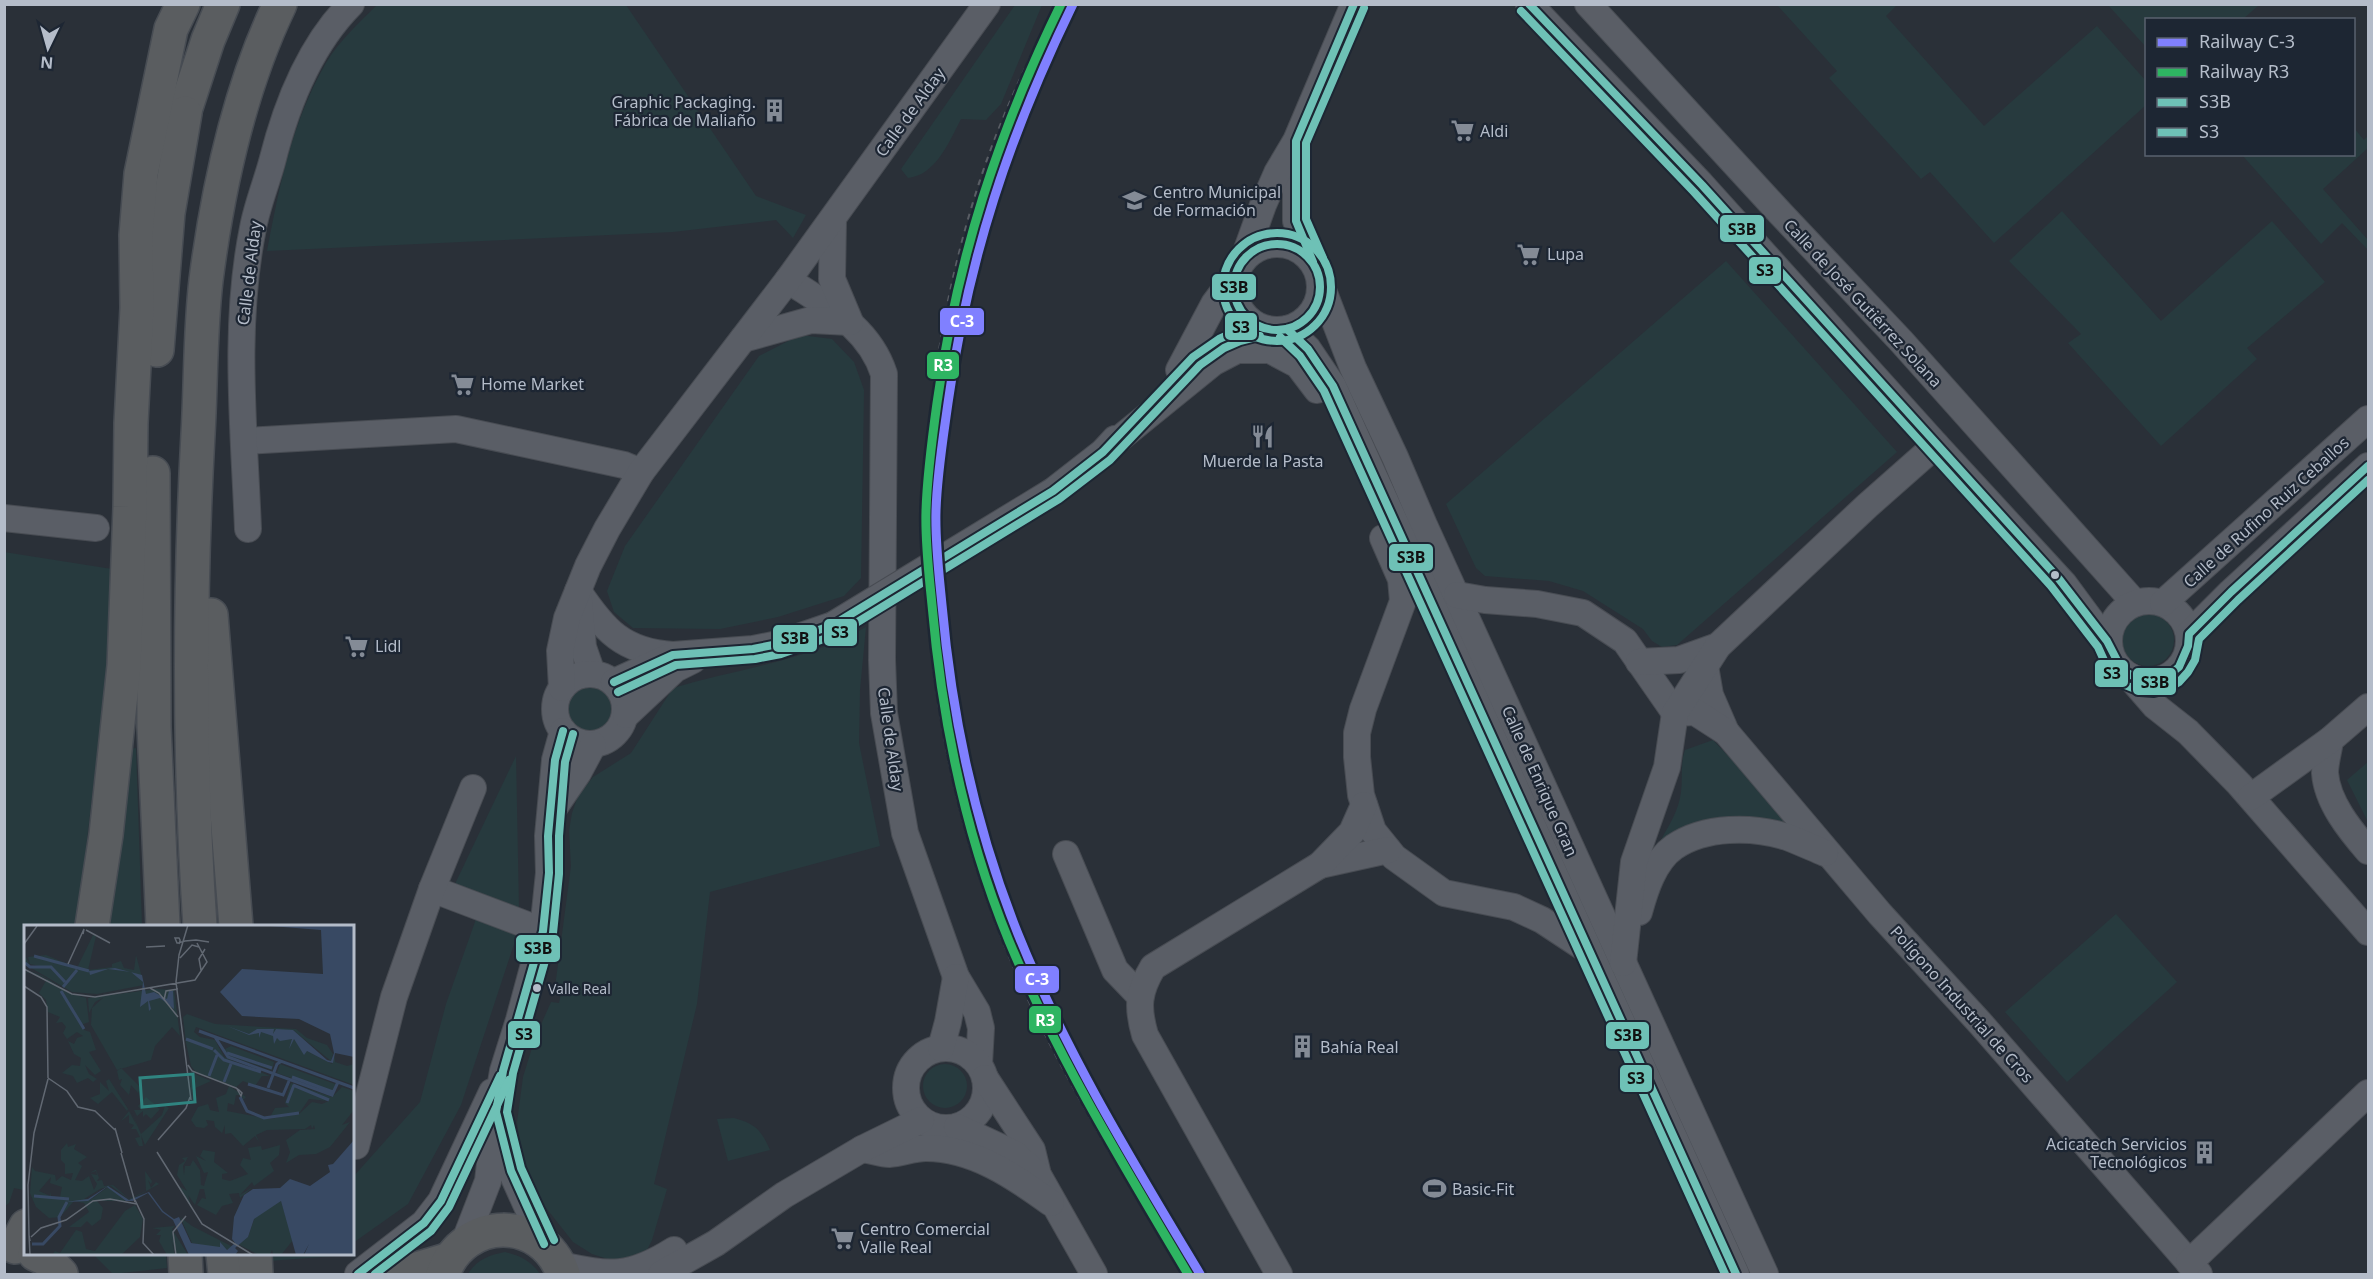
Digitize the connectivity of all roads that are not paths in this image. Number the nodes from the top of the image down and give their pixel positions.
1 (183, 4) edge
2 (223, 4) edge
3 (280, 4) edge
4 (351, 4) edge
5 (987, 4) edge
6 (1354, 4) edge
7 (1529, 4) edge
8 (1588, 4) edge
9 (186, 113) junction
10 (1296, 141) junction
11 (833, 220) junction
12 (1239, 267) junction
13 (1317, 274) junction
14 (789, 280) junction
15 (137, 308) junction
16 (850, 322) junction
17 (1258, 326) junction
18 (1287, 329) junction
19 (743, 339) junction
20 (1179, 370) junction
21 (2368, 420) edge
22 (245, 441) junction
23 (1936, 445) junction
24 (1103, 452) junction
25 (2368, 466) edge
26 (641, 472) junction
27 (4, 518) edge
28 (96, 528) dead end
29 (248, 529) dead end
30 (193, 531) junction
31 (578, 591) junction
32 (1457, 595) junction
33 (2135, 603) junction
34 (2163, 603) junction
35 (2189, 634) junction
36 (2109, 645) junction
37 (709, 653) junction
38 (673, 655) junction
39 (1712, 656) junction
40 (1639, 663) junction
41 (2129, 676) junction
42 (2169, 676) junction
43 (603, 678) junction
44 (562, 688) junction
45 (2368, 707) edge
46 (1675, 713) junction
47 (626, 715) junction
48 (562, 731) junction
49 (1726, 732) junction
50 (2188, 732) junction
51 (2331, 740) junction
52 (593, 745) junction
53 (474, 788) dead end
54 (2251, 797) junction
55 (1364, 805) junction
56 (550, 813) junction
57 (1388, 850) junction
58 (2368, 850) edge
59 (1066, 854) dead end
60 (1828, 855) junction
61 (1320, 865) junction
62 (432, 889) junction
63 (92, 925) edge
64 (163, 925) edge
65 (200, 925) edge
66 (236, 925) edge
67 (543, 931) junction
68 (2368, 932) edge
69 (1589, 952) junction
70 (1623, 964) junction
71 (957, 977) junction
72 (1140, 996) junction
73 (941, 1048) junction
74 (503, 1071) junction
75 (982, 1071) junction
76 (2368, 1093) edge
77 (906, 1098) junction
78 (496, 1112) junction
79 (921, 1120) junction
80 (957, 1127) junction
81 (356, 1146) dead end
82 (862, 1149) junction
83 (1038, 1175) junction
84 (784, 1195) junction
85 (1056, 1207) junction
86 (38, 1255) edge
87 (185, 1255) edge
88 (222, 1255) edge
89 (255, 1255) edge
90 (452, 1259) edge
91 (556, 1261) edge
92 (2194, 1269) edge
93 (61, 1275) edge
94 (186, 1275) edge
95 (225, 1275) edge
96 (256, 1275) edge
97 (358, 1275) edge
98 (400, 1275) edge
99 (661, 1275) edge
100 (1094, 1275) edge
101 (1279, 1275) edge
102 (1736, 1275) edge
103 (1765, 1275) edge

1 - 15 highway
2 - 9 highway
3 - 30 highway
4 - 22 street, Calle de Alday
5 - 11 street, Calle de Alday
6 - 10 street
7 - 23 street
8 - 33 street, Calle de José Gutiérrez Solana
9 - 15 highway
9 - 64 highway
10 - 12 street
10 - 13 street, Calle de Enrique Gran
11 - 14 street, Calle de Alday
11 - 16 street, Calle de Alday
12 - 13 street
12 - 17 street
12 - 20 street
13 - 18 street
13 - 32 street, Calle de Enrique Gran
14 - 16 street, Calle de Alday
14 - 19 street, Calle de Alday
15 - 63 highway
16 - 19 street
16 - 71 street, Calle de Alday
17 - 18 street
17 - 20 street
18 - 69 street, Calle de Enrique Gran
19 - 26 street, Calle de Alday
20 - 24 street
21 - 34 street, Calle de Rufino Ruiz Ceballos
22 - 26 street
22 - 29 street, Calle de Alday
23 - 36 street
23 - 39 street
24 - 37 street, bridge
24 - 55 street
25 - 35 street
26 - 31 street, Calle de Alday
27 - 28 street
30 - 65 highway
30 - 66 highway
31 - 38 street
31 - 43 street
31 - 44 street, Calle de Alday
32 - 40 street
32 - 70 street, Calle de Enrique Gran
33 - 34 street
33 - 36 street
34 - 35 street
35 - 42 street
36 - 41 street
37 - 38 street
37 - 47 street
38 - 43 street
39 - 40 street
39 - 46 street
39 - 49 street, Polígono Industrial de Cros
40 - 46 street
41 - 42 street
41 - 50 street
42 - 50 street
43 - 44 street
43 - 47 street
44 - 48 street
45 - 51 street
46 - 49 street, Polígono Industrial de Cros
46 - 70 street
47 - 52 street
48 - 52 street
48 - 56 street
49 - 60 street, Polígono Industrial de Cros
50 - 54 street
51 - 54 street
51 - 58 street
52 - 56 street
53 - 62 street
54 - 68 street
55 - 57 street
55 - 61 street
56 - 67 street
57 - 61 street
57 - 69 street
59 - 72 street
60 - 70 street
60 - 92 street, Polígono Industrial de Cros
61 - 72 street
62 - 67 street
62 - 81 street
67 - 74 street
69 - 102 street, Calle de Enrique Gran
70 - 103 street, Calle de Enrique Gran
71 - 73 street
71 - 75 street, Calle de Alday
72 - 101 street
73 - 75 street
73 - 77 street
74 - 78 street
74 - 97 street
75 - 80 street
75 - 83 street
76 - 92 street
77 - 79 street
77 - 82 street
78 - 90 street
78 - 91 street
79 - 80 street
79 - 82 street
80 - 83 street
82 - 84 street
82 - 85 street
83 - 85 street
84 - 91 street
84 - 99 street
85 - 100 street
86 - 93 highway
87 - 94 highway
88 - 95 highway
89 - 96 highway
90 - 91 highway
90 - 98 highway

